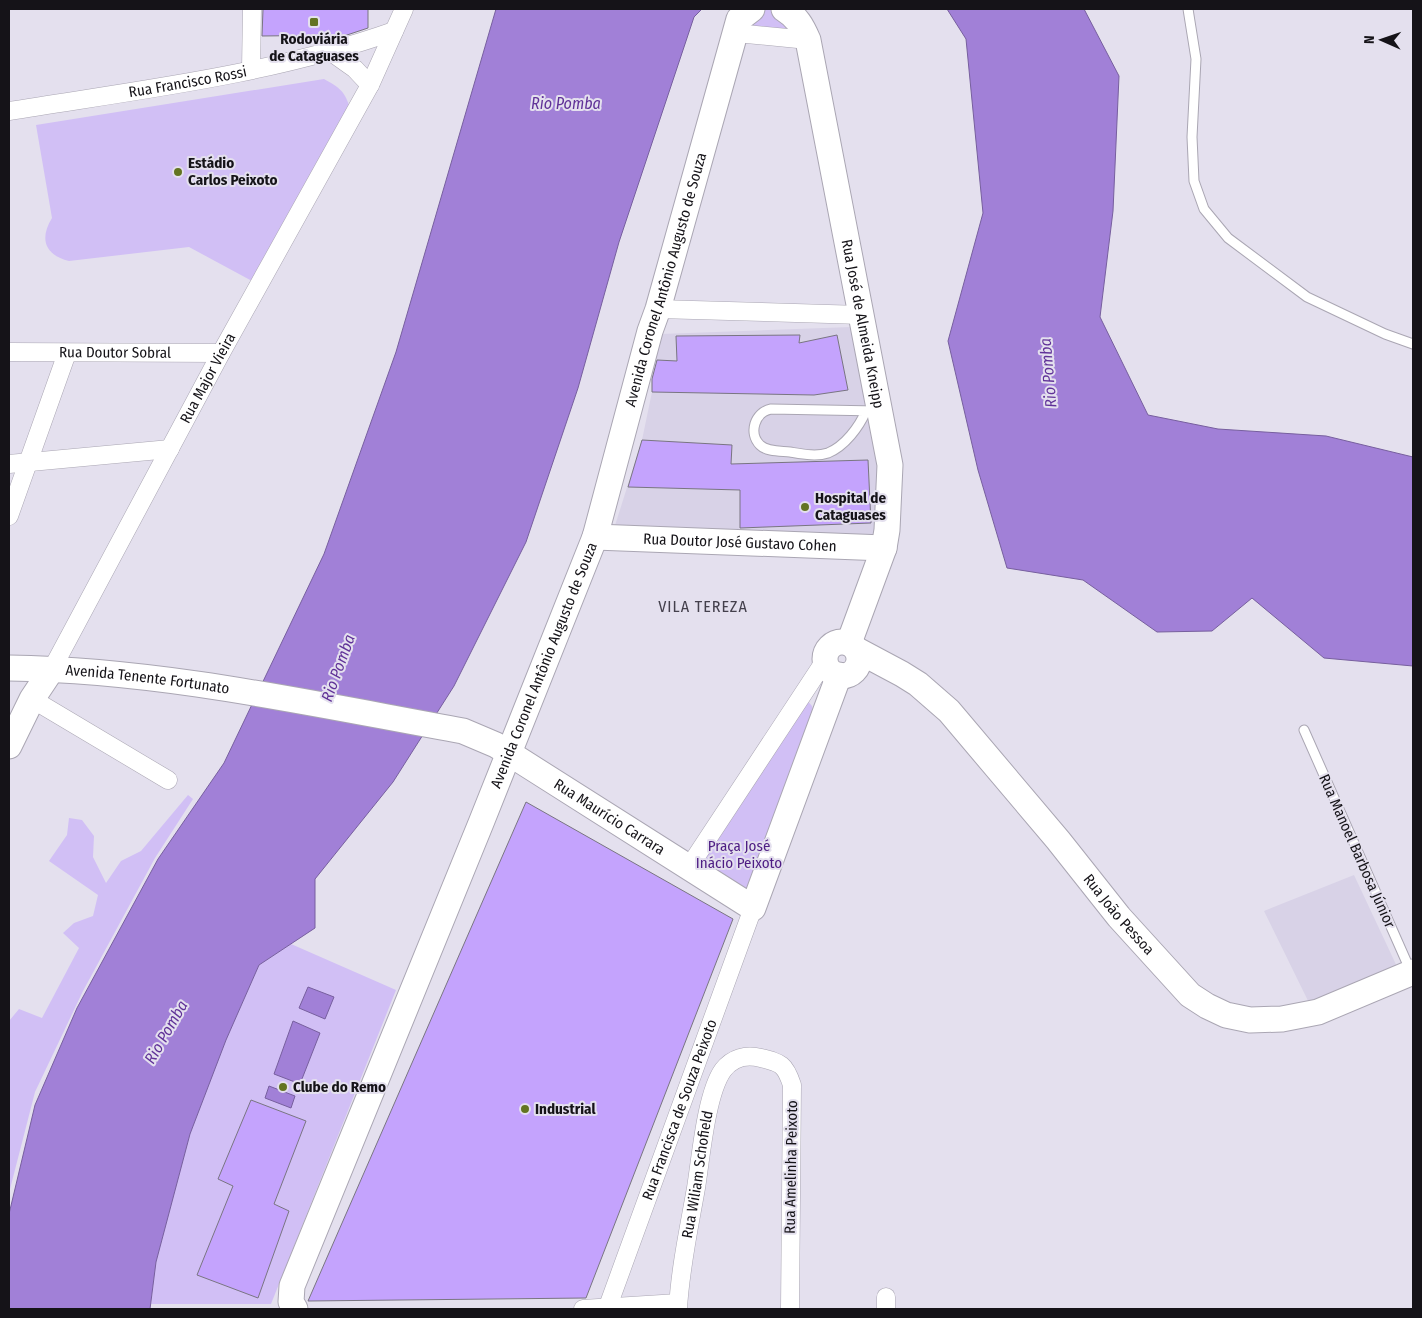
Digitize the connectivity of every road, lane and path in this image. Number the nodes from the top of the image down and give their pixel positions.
1 (252, 9) edge
2 (404, 9) edge
3 (752, 9) edge
4 (784, 9) edge
5 (1188, 9) edge
6 (394, 31) junction
7 (736, 33) junction
8 (808, 40) junction
9 (331, 52) junction
10 (252, 69) junction
11 (370, 85) junction
12 (9, 111) edge
13 (658, 309) junction
14 (862, 315) junction
15 (1413, 344) edge
16 (9, 352) edge
17 (67, 353) junction
18 (221, 353) junction
19 (873, 411) junction
20 (170, 449) junction
21 (28, 462) junction
22 (9, 464) edge
23 (9, 516) edge
24 (595, 537) junction
25 (884, 548) junction
26 (844, 660) junction
27 (9, 668) edge
28 (52, 669) junction
29 (32, 699) junction
30 (1304, 730) dead end
31 (462, 731) joint
32 (9, 746) edge
33 (509, 754) junction
34 (168, 780) dead end
35 (689, 867) junction
36 (753, 908) junction
37 (1412, 972) edge
38 (747, 1057) joint
39 (678, 1306) edge
40 (295, 1309) edge
41 (583, 1309) edge
42 (607, 1309) edge
43 (790, 1309) edge

1 - 10 street
2 - 6 street, Rua Major Vieira
3 - 7 street, Avenida Coronel Antônio Augusto de Souza
4 - 8 street, Rua José de Almeida Kneipp
5 - 15 lane
6 - 9 street, Rua Francisco Rossi
6 - 11 street, Rua Major Vieira
7 - 8 street
7 - 13 street, Avenida Coronel Antônio Augusto de Souza
8 - 14 street, Rua José de Almeida Kneipp
9 - 10 street, Rua Francisco Rossi
9 - 11 street
10 - 12 street, Rua Francisco Rossi
11 - 18 street, Rua Major Vieira
13 - 14 street
13 - 24 street, Avenida Coronel Antônio Augusto de Souza
14 - 19 street, Rua José de Almeida Kneipp
16 - 17 street, Rua Doutor Sobral
17 - 18 street, Rua Doutor Sobral
17 - 21 street
18 - 20 street, Rua Major Vieira
19 - 19 lane
19 - 25 street, Rua José de Almeida Kneipp
20 - 21 street
20 - 28 street, Rua Major Vieira
21 - 22 street
21 - 23 street
24 - 25 street, Rua Doutor José Gustavo Cohen
24 - 33 street, Avenida Coronel Antônio Augusto de Souza
25 - 26 street, Rua José de Almeida Kneipp
26 - 35 street
26 - 36 street
26 - 37 street, Rua João Pessoa
27 - 28 street, Avenida Tenente Fortunato
28 - 29 street, Rua Major Vieira
28 - 31 street, Avenida Tenente Fortunato
29 - 32 street, Rua Major Vieira
29 - 34 street
30 - 37 lane, Rua Manoel Barbosa Júnior
31 - 33 street, Rua Maurício Carrara
33 - 35 street, Rua Maurício Carrara
33 - 40 street, Avenida Coronel Antônio Augusto de Souza
35 - 36 street, Rua Maurício Carrara
36 - 42 street, Rua Francisca de Souza Peixoto
38 - 39 street, Rua Wiliam Schofield
38 - 43 street, Rua Amelinha Peixoto
39 - 42 street
41 - 42 street

